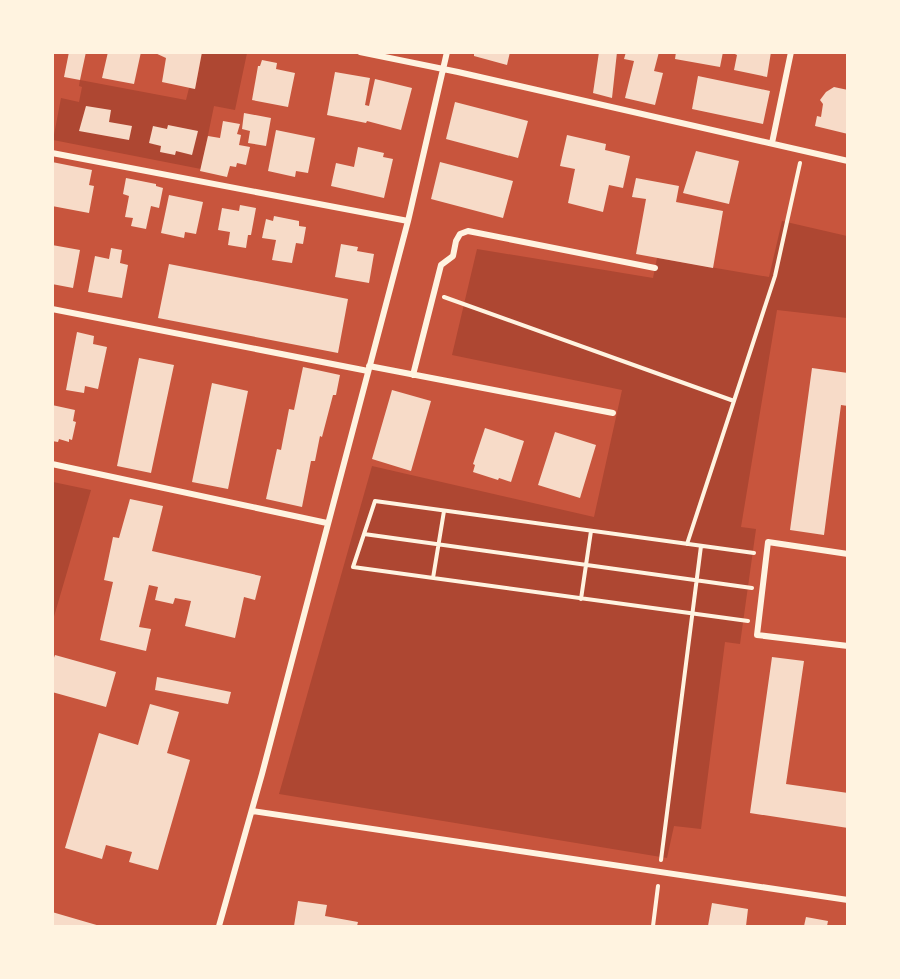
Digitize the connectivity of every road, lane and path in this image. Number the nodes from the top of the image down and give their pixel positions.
1 (360, 52) edge
2 (447, 52) edge
3 (790, 52) edge
4 (443, 69) junction
5 (772, 143) junction
6 (802, 151) junction
7 (52, 153) edge
8 (848, 161) edge
9 (408, 221) junction
10 (655, 268) dead end
11 (434, 294) junction
12 (52, 309) edge
13 (368, 369) junction
14 (413, 375) junction
15 (734, 401) junction
16 (613, 412) dead end
17 (52, 464) edge
18 (444, 510) junction
19 (327, 523) junction
20 (591, 531) junction
21 (364, 534) junction
22 (687, 544) junction
23 (439, 545) junction
24 (701, 546) junction
25 (767, 554) junction
26 (848, 554) edge
27 (586, 565) junction
28 (433, 578) junction
29 (697, 580) junction
30 (763, 589) junction
31 (581, 598) junction
32 (694, 614) junction
33 (759, 623) junction
34 (848, 646) edge
35 (252, 811) junction
36 (661, 860) dead end
37 (658, 886) dead end
38 (848, 900) edge
39 (219, 927) edge
40 (652, 927) edge

1 - 4 street
2 - 4 street
3 - 5 street
4 - 5 street
4 - 9 street
5 - 6 street
6 - 8 street
6 - 15 path
7 - 9 street
9 - 13 street
10 - 11 street
11 - 14 street
11 - 15 path
12 - 13 street
13 - 14 street
13 - 19 street
14 - 16 street
15 - 22 path
17 - 19 street
18 - 20 path
18 - 21 path
18 - 23 path
19 - 35 street
20 - 22 path
20 - 27 path
21 - 23 path
21 - 28 path
22 - 24 path
23 - 27 path
23 - 28 path
24 - 25 path
24 - 29 path
25 - 26 street
25 - 30 street
27 - 29 path
27 - 31 path
28 - 31 path
29 - 30 path
29 - 32 path
30 - 33 street
31 - 32 path
32 - 33 path
32 - 36 path
33 - 34 street
35 - 38 street
35 - 39 street
37 - 40 path

